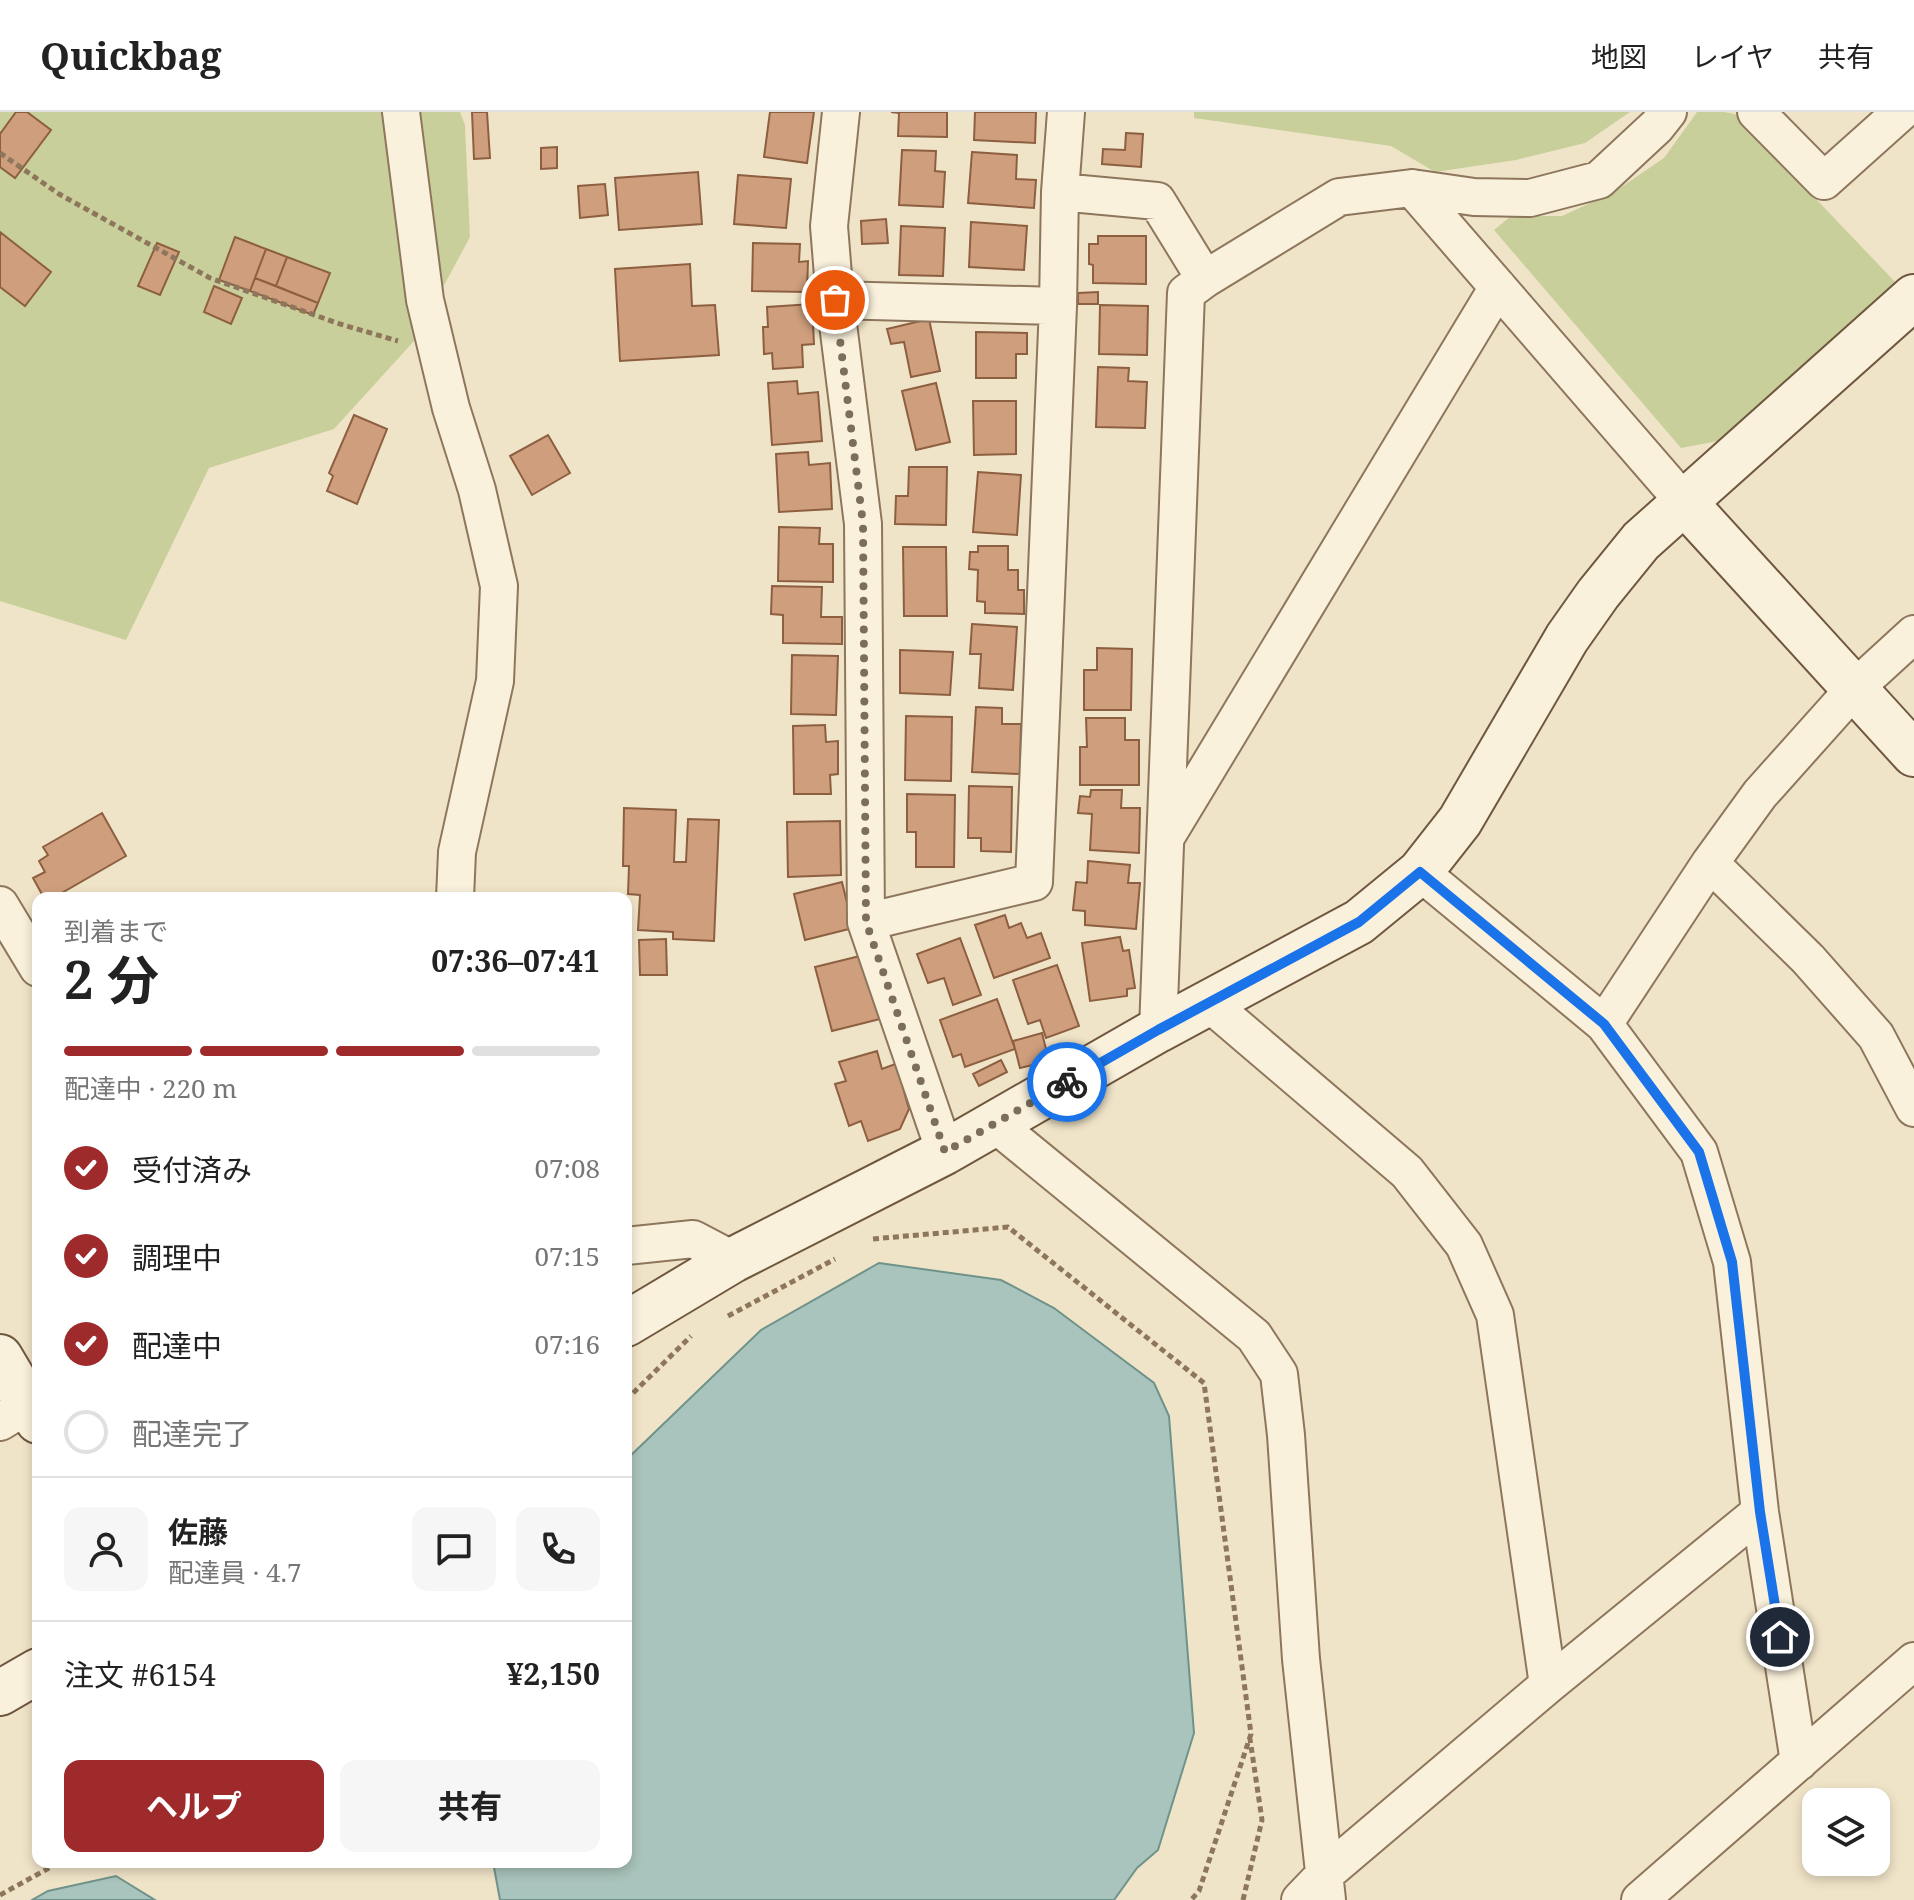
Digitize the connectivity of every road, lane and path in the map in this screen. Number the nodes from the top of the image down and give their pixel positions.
1 (401, 112) edge
2 (841, 112) edge
3 (1066, 112) edge
4 (1668, 112) edge
5 (1756, 112) edge
6 (1901, 112) edge
7 (0, 153) edge
8 (1412, 188) junction
9 (1060, 192) junction
10 (1205, 279) junction
11 (1498, 287) junction
12 (1914, 297) edge
13 (835, 300) junction
14 (1058, 306) junction
15 (439, 354) junction
16 (1685, 503) junction
17 (1914, 634) edge
18 (1854, 689) junction
19 (1914, 754) edge
20 (1164, 841) junction
21 (1710, 863) junction
22 (1420, 872) junction
23 (455, 892) edge
24 (0, 905) edge
25 (866, 922) junction
26 (32, 958) edge
27 (1209, 1003) junction
28 (1604, 1024) junction
29 (1158, 1030) junction
30 (1914, 1108) edge
31 (995, 1124) junction
32 (945, 1152) junction
33 (632, 1245) edge
34 (862, 1245) dead end
35 (848, 1252) dead end
36 (733, 1260) junction
37 (722, 1318) dead end
38 (632, 1320) edge
39 (694, 1333) dead end
40 (0, 1357) edge
41 (632, 1394) edge
42 (26, 1412) edge
43 (1760, 1512) junction
44 (1914, 1661) edge
45 (32, 1674) edge
46 (1548, 1685) junction
47 (0, 1693) edge
48 (1250, 1738) junction
49 (1799, 1762) junction
50 (49, 1868) edge
51 (1317, 1892) edge
52 (0, 1895) edge
53 (1191, 1900) edge
54 (1243, 1900) edge
55 (1640, 1900) edge

1 - 15 street
2 - 13 street
3 - 9 street
4 - 8 street
5 - 6 street
7 - 15 path
8 - 10 street
8 - 11 street
9 - 10 street
9 - 14 street
10 - 20 street
11 - 16 street
11 - 20 street
12 - 16 street
13 - 14 street
13 - 25 street
14 - 25 street
15 - 23 street
16 - 18 street
16 - 22 street
17 - 18 street
18 - 19 street
18 - 21 street
20 - 29 street
21 - 28 street
21 - 30 street
22 - 27 street
22 - 28 street
24 - 26 street
25 - 32 street
27 - 29 street
27 - 46 street
28 - 43 street
29 - 31 street
31 - 32 street
31 - 51 street
32 - 36 street
33 - 36 street
34 - 48 path
35 - 37 path
36 - 38 street
39 - 41 path
40 - 42 street
43 - 46 street
43 - 49 street
44 - 49 street
45 - 47 street
46 - 51 street
48 - 53 path
48 - 54 path
49 - 55 street
50 - 52 path

